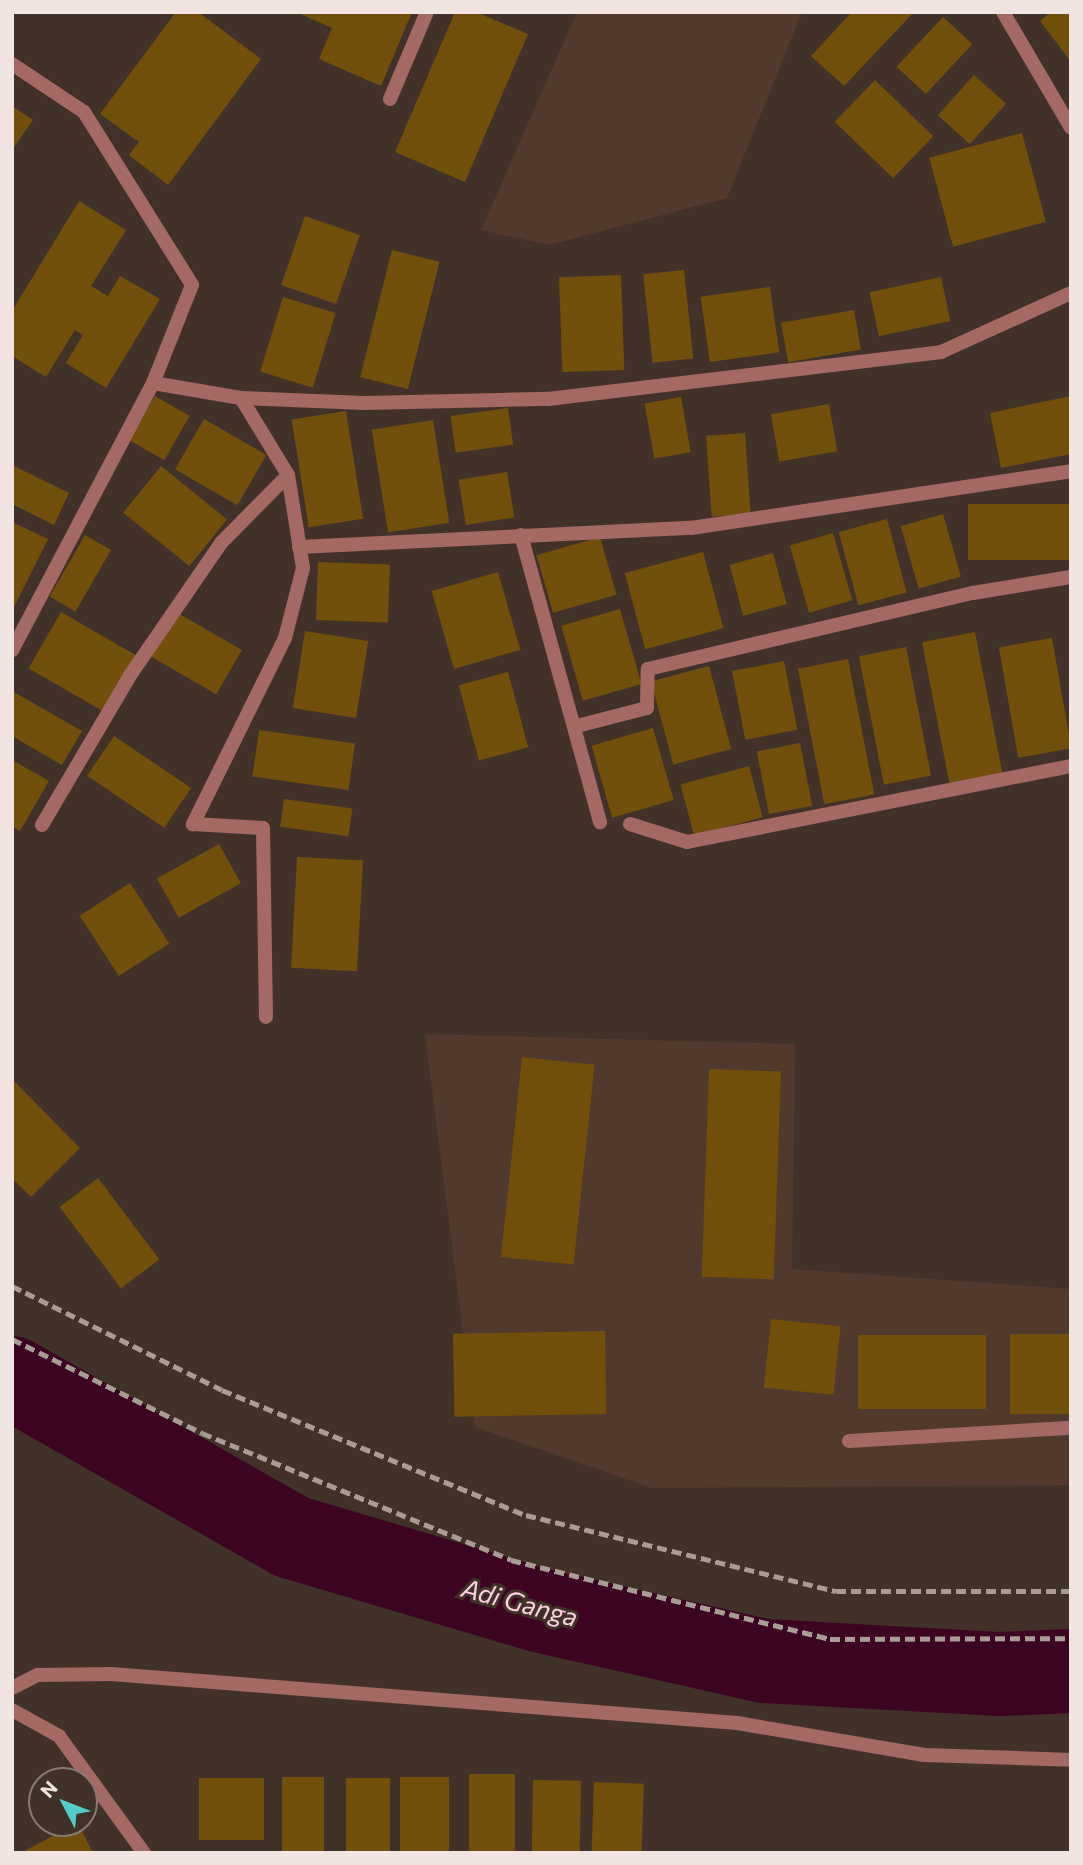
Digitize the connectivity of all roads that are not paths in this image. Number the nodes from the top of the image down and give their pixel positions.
1 (427, 12) edge
2 (1003, 12) edge
3 (12, 64) edge
4 (390, 99) dead end
5 (1071, 128) edge
6 (1071, 293) edge
7 (153, 383) junction
8 (241, 398) junction
9 (1071, 471) edge
10 (288, 475) junction
11 (521, 535) junction
12 (299, 547) junction
13 (1071, 577) edge
14 (12, 650) edge
15 (577, 726) junction
16 (1071, 766) edge
17 (600, 822) dead end
18 (630, 824) dead end
19 (42, 825) dead end
20 (266, 1017) dead end
21 (1071, 1428) edge
22 (849, 1441) dead end
23 (12, 1688) edge
24 (12, 1710) edge
25 (1071, 1760) edge
26 (144, 1853) edge

1 - 4 street
2 - 5 street
3 - 7 street
6 - 8 street
7 - 8 street
7 - 14 street
8 - 10 street
9 - 11 street
10 - 12 street
10 - 19 street
11 - 12 street
11 - 15 street
12 - 20 street
13 - 15 street
15 - 17 street
16 - 18 street
21 - 22 street
23 - 25 street
24 - 26 street

